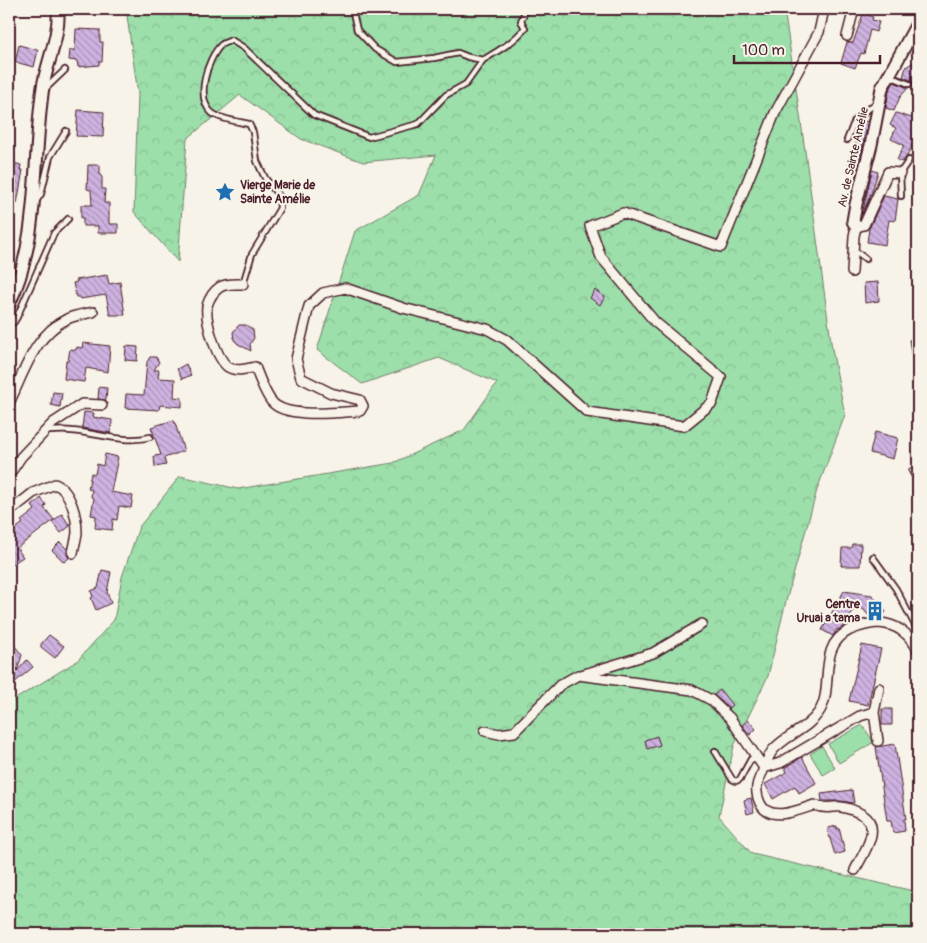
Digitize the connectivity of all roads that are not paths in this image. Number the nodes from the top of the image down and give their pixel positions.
1 (352, 9) edge
2 (526, 9) edge
3 (824, 9) edge
4 (854, 9) edge
5 (60, 11) edge
6 (918, 22) edge
7 (847, 36) dead end
8 (483, 60) junction
9 (65, 70) dead end
10 (888, 75) junction
11 (909, 84) dead end
12 (42, 90) junction
13 (880, 100) junction
14 (66, 131) dead end
15 (847, 140) dead end
16 (909, 160) dead end
17 (900, 173) junction
18 (902, 196) dead end
19 (32, 208) junction
20 (68, 219) dead end
21 (856, 227) junction
22 (853, 250) junction
23 (866, 259) dead end
24 (852, 272) dead end
25 (243, 284) joint
26 (9, 304) edge
27 (93, 312) dead end
28 (9, 324) edge
29 (9, 403) edge
30 (102, 405) dead end
31 (46, 431) junction
32 (150, 436) dead end
33 (912, 471) dead end
34 (9, 475) edge
35 (918, 481) edge
36 (9, 512) edge
37 (73, 553) dead end
38 (873, 557) dead end
39 (702, 624) dead end
40 (918, 631) edge
41 (918, 650) edge
42 (578, 675) junction
43 (879, 688) dead end
44 (874, 712) junction
45 (485, 731) dead end
46 (878, 741) dead end
47 (715, 751) dead end
48 (762, 765) junction
49 (854, 870) dead end

1 - 8 lane
2 - 8 lane
3 - 25 street
4 - 7 street
5 - 12 street
6 - 10 street, Av. de Sainte Amélie
8 - 25 lane
9 - 12 lane
10 - 11 lane
10 - 13 street, Av. de Sainte Amélie
12 - 19 street
13 - 15 lane
13 - 21 street, Av. de Sainte Amélie
14 - 19 lane
16 - 17 lane
17 - 18 lane
17 - 21 street
19 - 26 street
20 - 28 lane
21 - 22 street
22 - 23 lane
22 - 24 street
27 - 29 street
30 - 31 street
31 - 32 lane
31 - 34 street
33 - 35 lane
36 - 37 street
38 - 40 lane
39 - 42 street
41 - 48 street
42 - 45 street
42 - 48 street
43 - 44 street
44 - 46 street
44 - 48 street
47 - 48 lane
48 - 49 street

